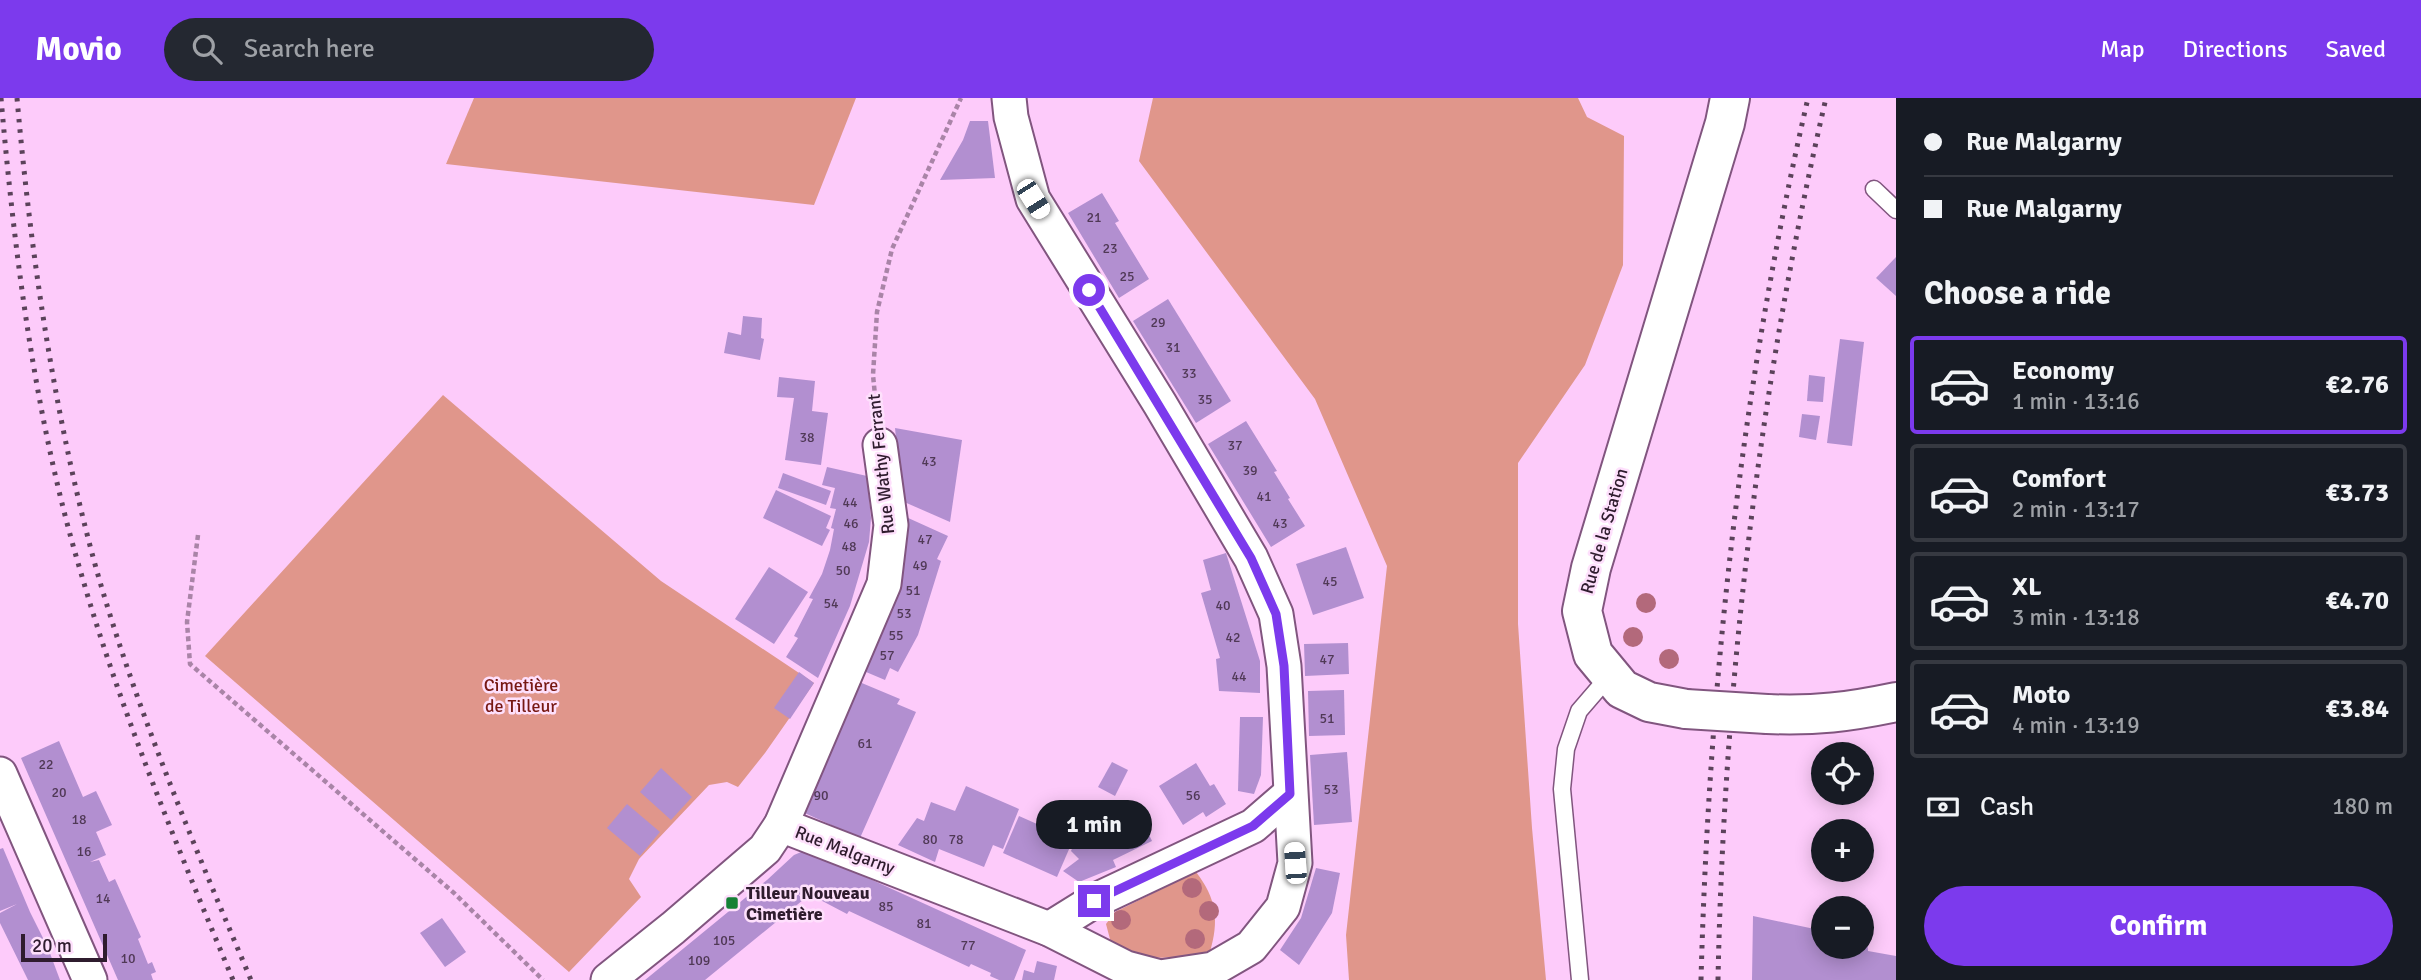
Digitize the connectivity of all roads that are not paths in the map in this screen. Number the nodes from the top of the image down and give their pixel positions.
1 (1009, 98) edge
2 (1730, 98) edge
3 (1874, 189) dead end
4 (1896, 210) edge
5 (880, 445) road end
6 (1610, 674) junction
7 (1896, 702) edge
8 (0, 774) edge
9 (1290, 794) junction
10 (781, 825) junction
11 (1049, 929) junction
12 (90, 980) edge
13 (608, 980) edge
14 (1580, 980) edge

1 - 9 street, Rue Malgarny
2 - 6 street, Rue de la Station
3 - 4 lane
5 - 10 street, Rue Wathy Ferrant
6 - 7 street, Rue de la Station, bridge
6 - 14 lane
8 - 12 street
9 - 11 street
9 - 11 street, Rue Malgarny
10 - 11 street, Rue Malgarny
10 - 13 street, Rue Malgarny

